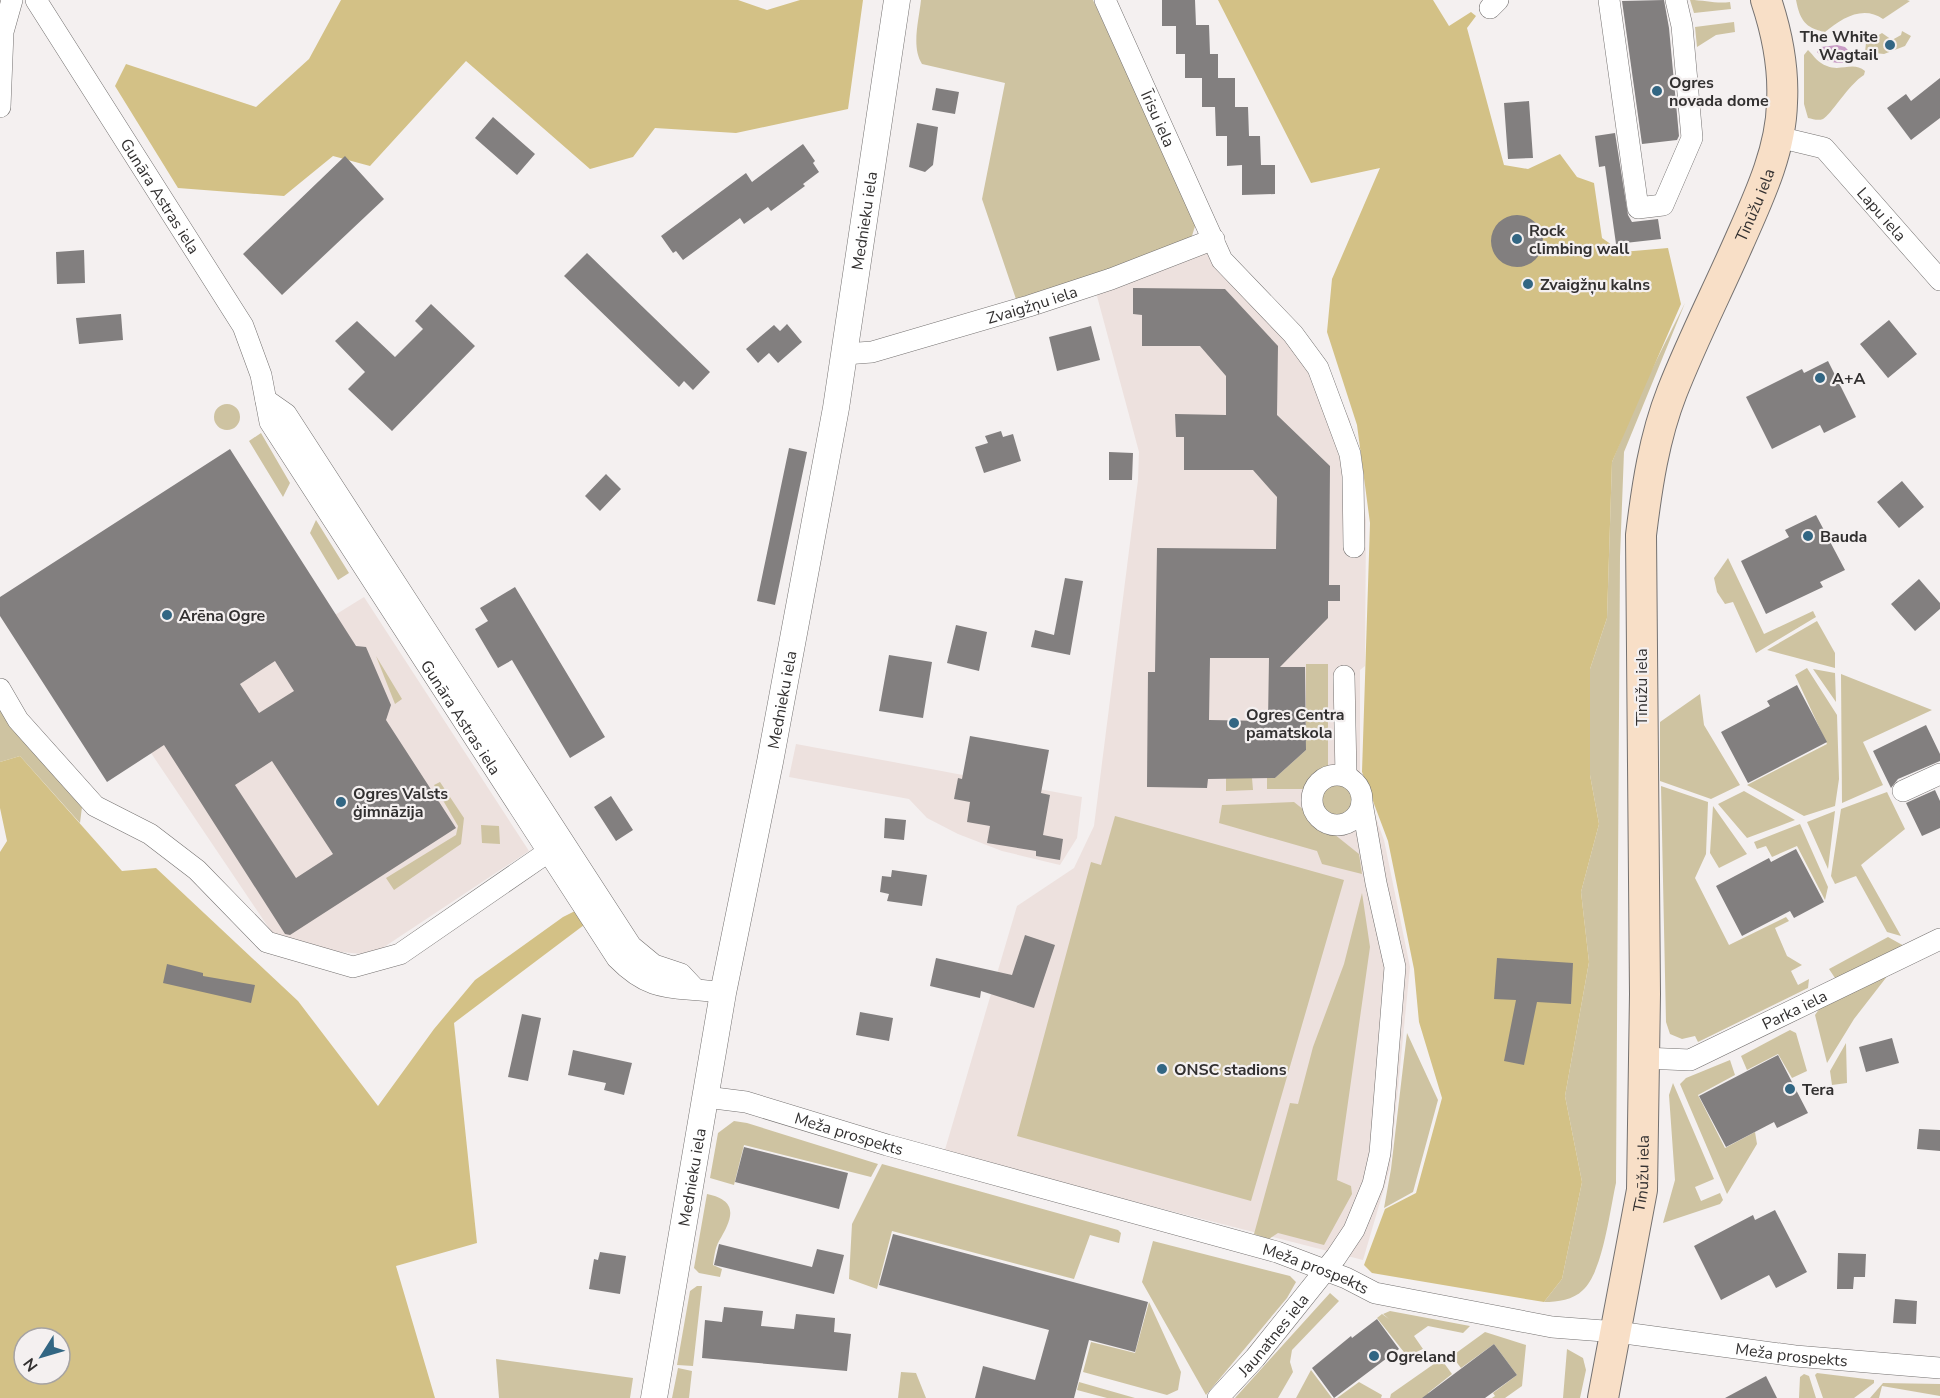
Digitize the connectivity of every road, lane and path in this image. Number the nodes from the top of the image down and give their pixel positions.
1 (12, 0) edge
2 (36, 0) edge
3 (897, 0) edge
4 (1105, 0) edge
5 (1609, 0) edge
6 (1676, 0) edge
7 (1766, 0) edge
8 (0, 107) edge
9 (1778, 137) junction
10 (1214, 239) junction
11 (1940, 280) edge
12 (845, 354) junction
13 (266, 400) junction
14 (1354, 547) dead end
15 (1344, 676) dead end
16 (0, 689) edge
17 (1940, 774) edge
18 (1346, 776) junction
19 (1903, 791) dead end
20 (1362, 803) junction
21 (1341, 825) junction
22 (548, 852) junction
23 (1371, 856) junction
24 (1940, 939) edge
25 (695, 988) junction
26 (723, 993) junction
27 (1644, 1058) junction
28 (706, 1097) junction
29 (1326, 1270) junction
30 (1617, 1332) junction
31 (1940, 1368) edge
32 (654, 1398) edge
33 (1218, 1398) edge
34 (1603, 1398) edge

1 - 8 street
2 - 13 street, Gunāra Astras iela
3 - 12 street, Mednieku iela
4 - 10 street, Īrisu iela
5 - 6 street
7 - 9 main road, Tīnūžu iela
9 - 11 street, Lapu iela
9 - 27 main road, Tīnūžu iela
10 - 12 street, Zvaigžņu iela
10 - 14 street, Īrisu iela
12 - 26 street, Mednieku iela
13 - 22 street, Gunāra Astras iela
13 - 25 street, Gunāra Astras iela
15 - 18 street
16 - 22 street
17 - 19 street
18 - 20 street
18 - 21 street
20 - 21 street
20 - 23 street, Jaunatnes iela
21 - 23 street
22 - 25 street, Gunāra Astras iela
23 - 29 street, Jaunatnes iela
24 - 27 street, Parka iela
25 - 26 street, Gunāra Astras iela
26 - 28 street, Mednieku iela
27 - 30 main road, Tīnūžu iela
28 - 29 street, Meža prospekts
28 - 32 street, Mednieku iela
29 - 30 street, Meža prospekts
29 - 33 street, Jaunatnes iela
30 - 31 street, Meža prospekts
30 - 34 main road, Tīnūžu iela

